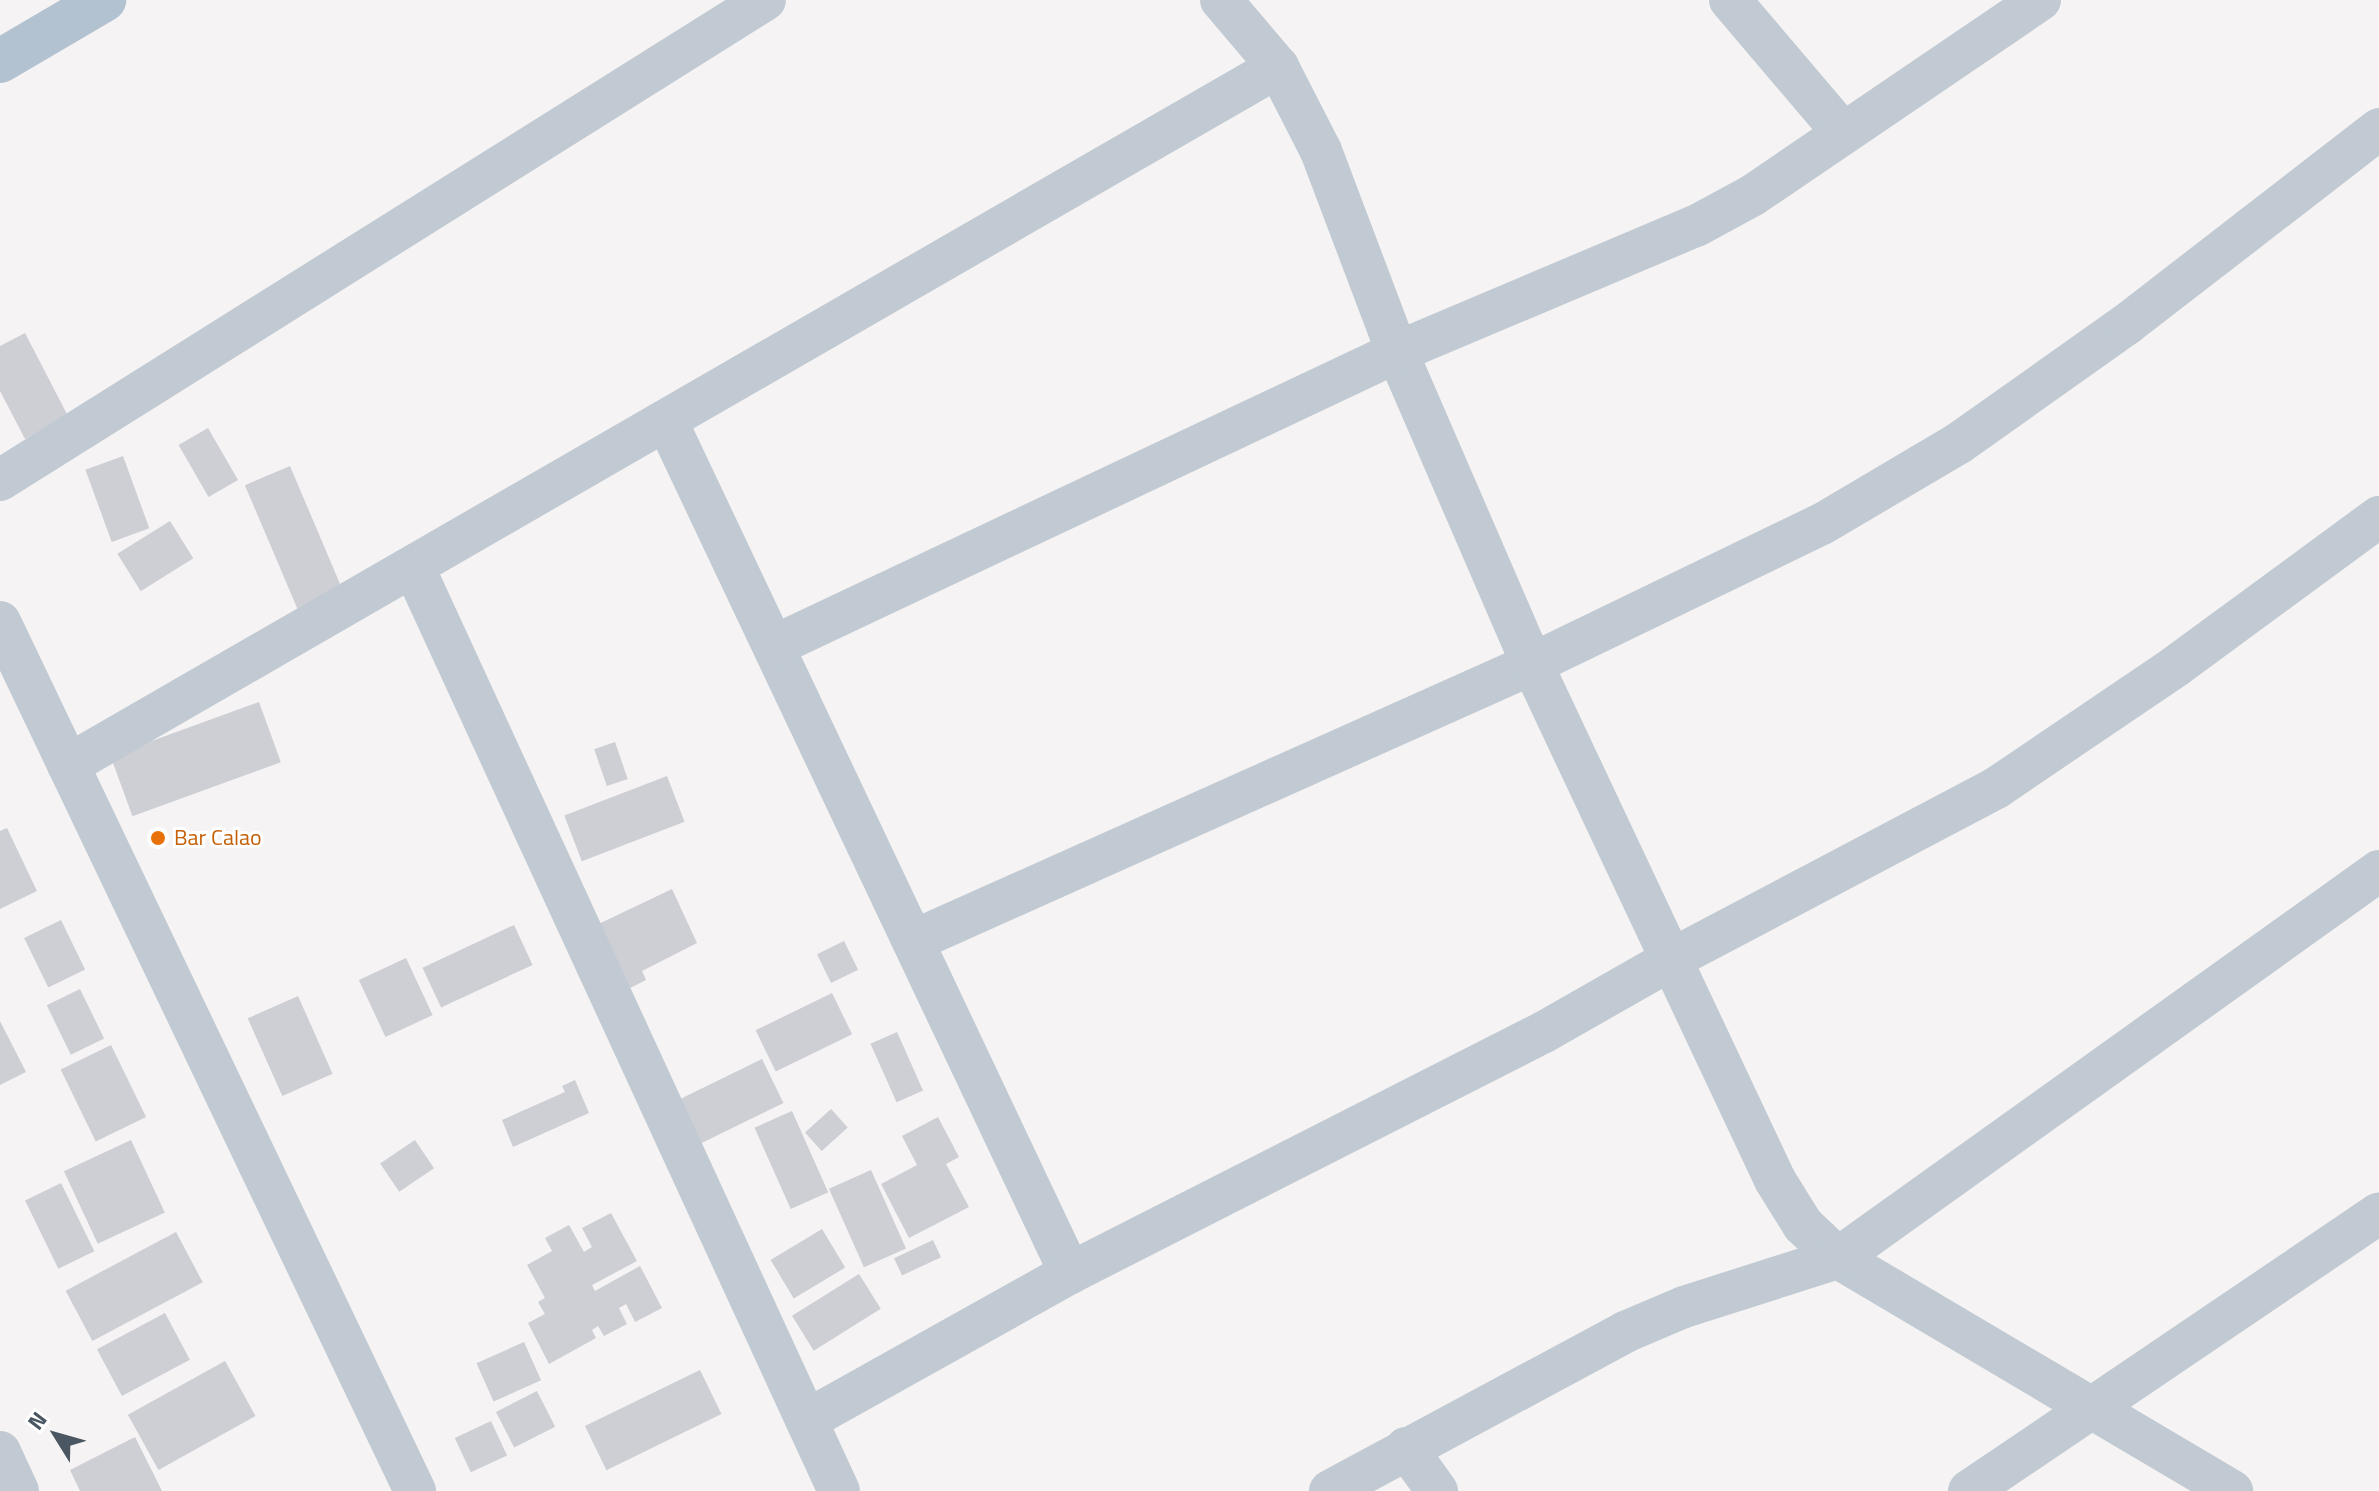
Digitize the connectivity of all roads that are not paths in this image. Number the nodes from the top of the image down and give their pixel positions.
1 (104, 0) edge
2 (765, 0) edge
3 (1221, 0) edge
4 (1730, 0) edge
5 (2040, 0) edge
6 (0, 61) edge
7 (1278, 67) junction
8 (2379, 129) edge
9 (1843, 133) junction
10 (1397, 352) junction
11 (667, 422) junction
12 (0, 480) edge
13 (2379, 517) edge
14 (414, 568) junction
15 (0, 622) edge
16 (774, 646) junction
17 (1532, 664) junction
18 (68, 765) junction
19 (2379, 871) edge
20 (913, 941) junction
21 (1670, 960) junction
22 (2379, 1213) edge
23 (1838, 1258) junction
24 (1070, 1273) junction
25 (2090, 1409) junction
26 (807, 1420) junction
27 (1406, 1448) junction
28 (0, 1452) edge
29 (18, 1491) edge
30 (415, 1491) edge
31 (839, 1491) edge
32 (1330, 1491) edge
33 (1437, 1491) edge
34 (1969, 1491) edge
35 (2232, 1491) edge

1 - 6 main road
2 - 12 street
3 - 7 street
4 - 9 street
5 - 9 street
7 - 10 street
7 - 11 street
8 - 17 street
9 - 10 street
10 - 16 street
10 - 17 street
11 - 14 street
11 - 16 street
13 - 21 street
14 - 18 street
14 - 26 street
15 - 18 street
16 - 20 street
17 - 20 street
17 - 21 street
18 - 30 street
19 - 23 street
20 - 24 street
21 - 23 street
21 - 24 street
22 - 25 street
23 - 25 street
23 - 27 street
24 - 26 street
25 - 34 street
25 - 35 street
26 - 31 street
27 - 32 street
27 - 33 street
28 - 29 street

